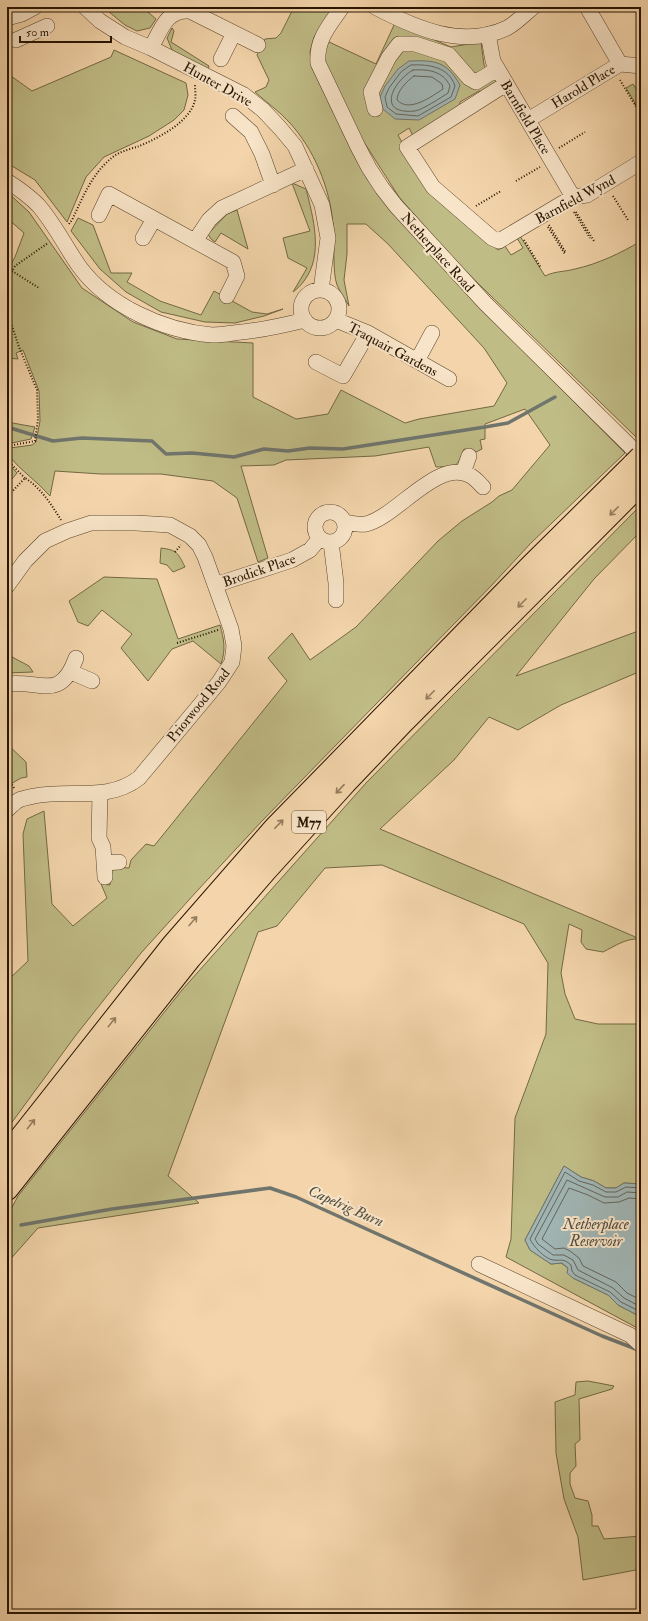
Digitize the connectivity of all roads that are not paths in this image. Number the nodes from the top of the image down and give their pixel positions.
1 (85, 7) edge
2 (342, 7) edge
3 (375, 7) edge
4 (533, 7) edge
5 (586, 7) edge
6 (28, 10) edge
7 (7, 18) edge
8 (47, 26) dead end
9 (32, 33) junction
10 (234, 33) junction
11 (488, 34) junction
12 (16, 40) dead end
13 (258, 45) dead end
14 (151, 48) junction
15 (221, 58) dead end
16 (616, 66) junction
17 (641, 66) edge
18 (497, 69) junction
19 (506, 84) junction
20 (375, 109) dead end
21 (233, 116) dead end
22 (528, 120) junction
23 (641, 162) edge
24 (306, 169) junction
25 (7, 181) edge
26 (274, 185) junction
27 (569, 199) junction
28 (99, 215) dead end
29 (154, 219) junction
30 (143, 238) dead end
31 (195, 241) junction
32 (322, 290) junction
33 (227, 296) dead end
34 (305, 320) junction
35 (336, 320) junction
36 (368, 333) junction
37 (432, 333) dead end
38 (418, 361) junction
39 (316, 362) dead end
40 (448, 379) dead end
41 (469, 456) dead end
42 (639, 468) edge
43 (463, 473) junction
44 (483, 487) dead end
45 (345, 522) junction
46 (325, 540) junction
47 (215, 585) junction
48 (7, 586) edge
49 (336, 600) dead end
50 (92, 681) dead end
51 (7, 684) edge
52 (100, 793) junction
53 (7, 810) edge
54 (119, 862) dead end
55 (7, 1155) edge
56 (7, 1188) edge
57 (479, 1264) dead end
58 (641, 1345) edge

1 - 14 street, Hunter Drive
2 - 42 street, Netherplace Road
3 - 11 street
4 - 11 street
5 - 16 street
6 - 7 street
6 - 9 street
8 - 9 street
9 - 12 street
10 - 13 street
10 - 14 street
10 - 15 street
11 - 18 street, Barnfield Place
14 - 24 street, Hunter Drive
16 - 17 street, Harold Place
16 - 22 street, Harold Place
18 - 19 street, Barnfield Place
18 - 20 street
19 - 22 street, Barnfield Place
19 - 27 street, Barnfield Wynd
21 - 26 street
22 - 27 street, Barnfield Place
23 - 27 street, Barnfield Wynd
24 - 26 street
24 - 32 street, Hunter Drive
25 - 34 street
26 - 31 street
28 - 29 street
29 - 30 street
29 - 31 street
31 - 33 street
32 - 34 street
32 - 35 street
34 - 35 street
35 - 36 street, Traquair Gardens
36 - 38 street, Traquair Gardens
36 - 39 street
37 - 38 street
38 - 40 street, Traquair Gardens
41 - 43 street
55 -> 42 highway, M77
42 -> 56 highway, M77
43 - 44 street
43 - 45 street
45 - 46 street, Brodick Place
45 - 46 street
46 - 47 street, Brodick Place
46 - 49 street
47 - 48 street, Priorwood Road
47 - 52 street, Priorwood Road
50 - 51 street
52 - 53 street, Priorwood Road
52 - 54 street
57 - 58 street

